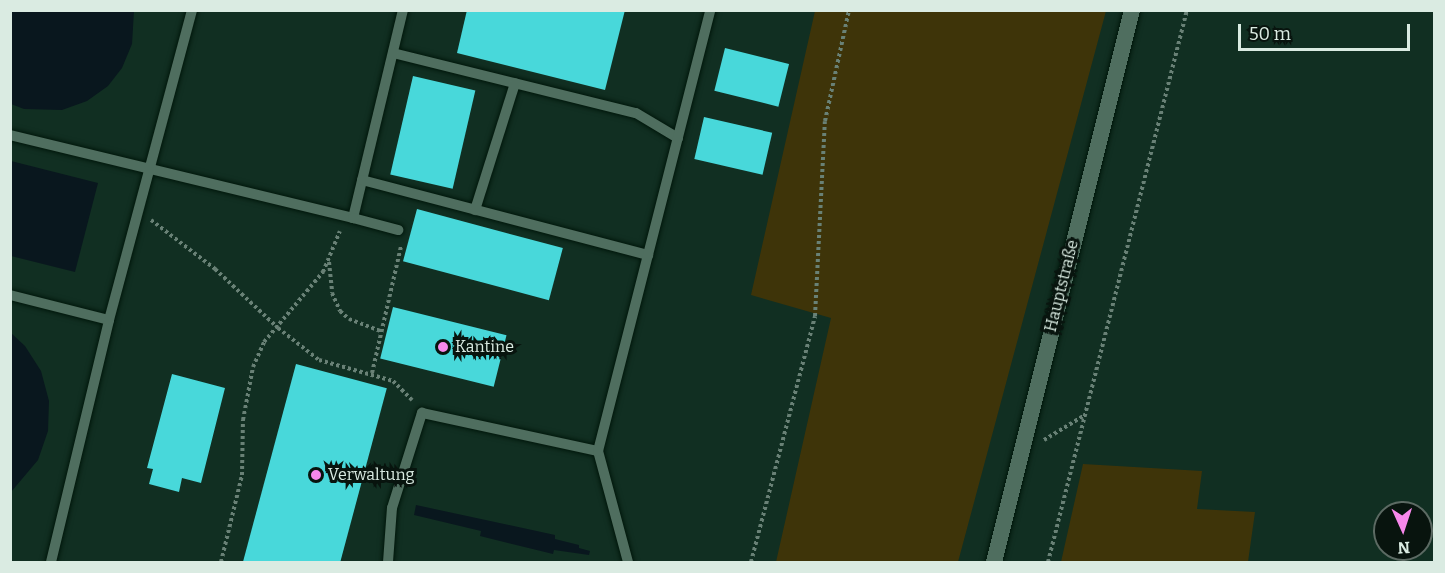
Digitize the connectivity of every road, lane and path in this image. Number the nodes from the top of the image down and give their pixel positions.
1 (192, 10) edge
2 (403, 10) edge
3 (710, 10) edge
4 (849, 10) edge
5 (1132, 10) edge
6 (1187, 10) edge
7 (393, 53) junction
8 (515, 83) junction
9 (10, 135) edge
10 (678, 138) junction
11 (152, 171) junction
12 (362, 180) junction
13 (475, 210) junction
14 (140, 212) junction
15 (348, 217) junction
16 (398, 230) joint
17 (648, 255) junction
18 (329, 260) junction
19 (10, 295) edge
20 (109, 320) junction
21 (278, 328) junction
22 (381, 332) junction
23 (372, 373) junction
24 (422, 412) junction
25 (1085, 415) junction
26 (598, 451) junction
27 (1020, 454) junction
28 (51, 562) edge
29 (220, 562) edge
30 (388, 562) edge
31 (628, 562) edge
32 (751, 562) edge
33 (994, 562) edge
34 (1048, 562) edge

1 - 11 lane
2 - 7 lane
3 - 10 lane
4 - 32 path
5 - 27 main road, Hauptstraße
6 - 25 path
7 - 8 lane
7 - 12 lane
8 - 10 lane
8 - 13 lane
9 - 11 lane
10 - 17 lane
11 - 14 lane
11 - 15 lane
12 - 13 lane
12 - 15 lane
13 - 17 lane
14 - 20 lane
14 - 21 path
15 - 16 lane
15 - 18 path
16 - 22 path
17 - 26 lane
18 - 21 path
18 - 22 path
19 - 20 lane
20 - 28 lane
21 - 23 path
21 - 29 path
22 - 23 path
23 - 24 path
24 - 26 lane
24 - 30 lane
25 - 27 path
25 - 34 path
26 - 31 lane
27 - 33 main road, Hauptstraße

